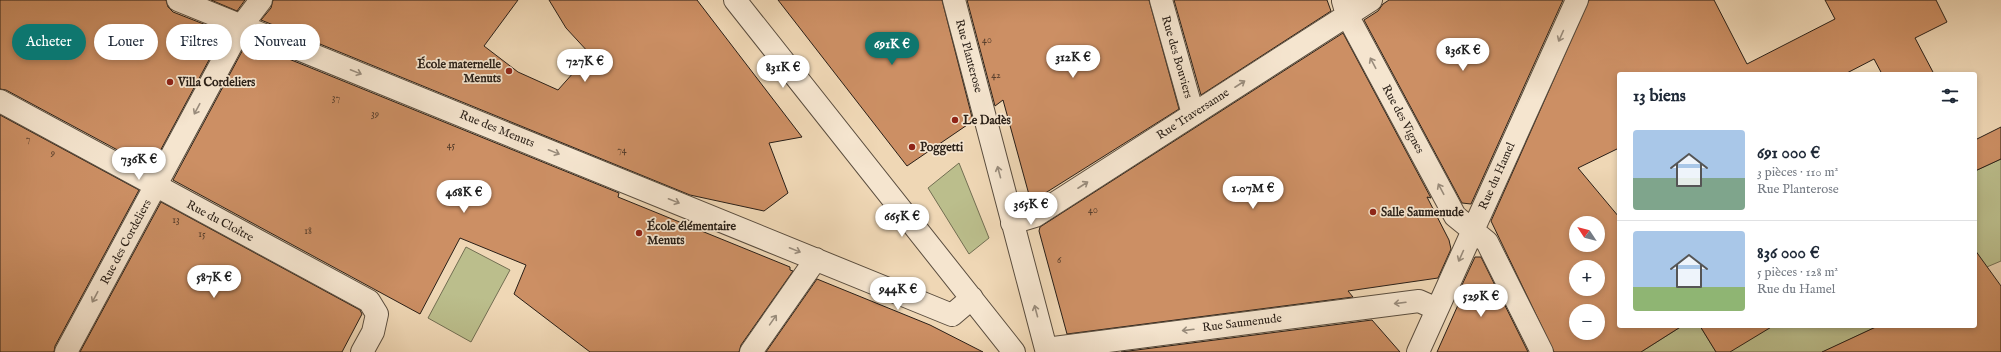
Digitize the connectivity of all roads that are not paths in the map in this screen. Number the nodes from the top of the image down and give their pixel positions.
1 (178, 0) edge
2 (261, 0) edge
3 (735, 0) edge
4 (954, 0) edge
5 (1161, 0) edge
6 (1371, 0) edge
7 (1577, 0) edge
8 (1345, 8) edge
9 (240, 24) edge
10 (243, 24) edge
11 (240, 29) edge
12 (320, 57) edge
13 (0, 100) edge
14 (1193, 114) junction
15 (155, 186) junction
16 (1012, 222) junction
17 (1473, 230) junction
18 (816, 259) junction
19 (972, 298) junction
20 (1437, 309) junction
21 (1044, 350) edge
22 (66, 352) edge
23 (362, 352) edge
24 (751, 352) edge
25 (1014, 352) edge
26 (1418, 352) edge
27 (1542, 352) edge

1 - 9 street, Rue des Menuts
2 - 10 street, Rue des Cordeliers
3 - 19 street
16 -> 4 street, Rue Planterose
5 - 14 street, Rue des Bouviers
6 - 8 street, Rue Traversanne
7 -> 17 street, Rue du Hamel
14 -> 8 street, Rue Traversanne
17 -> 8 street, Rue des Vignes
11 -> 15 street, Rue des Cordeliers
12 -> 18 street, Rue des Menuts
13 - 15 street, Rue du Cloître
16 -> 14 street, Rue Traversanne
15 -> 22 street, Rue des Cordeliers
15 - 23 street, Rue du Cloître
21 -> 16 street, Rue Planterose
17 -> 20 street, Rue du Hamel
17 - 27 street, Rue des Vignes
18 - 19 street, Rue des Menuts
24 -> 18 street
19 - 25 street
20 -> 21 street, Rue Saumenude
20 - 26 street, Rue du Hamel

